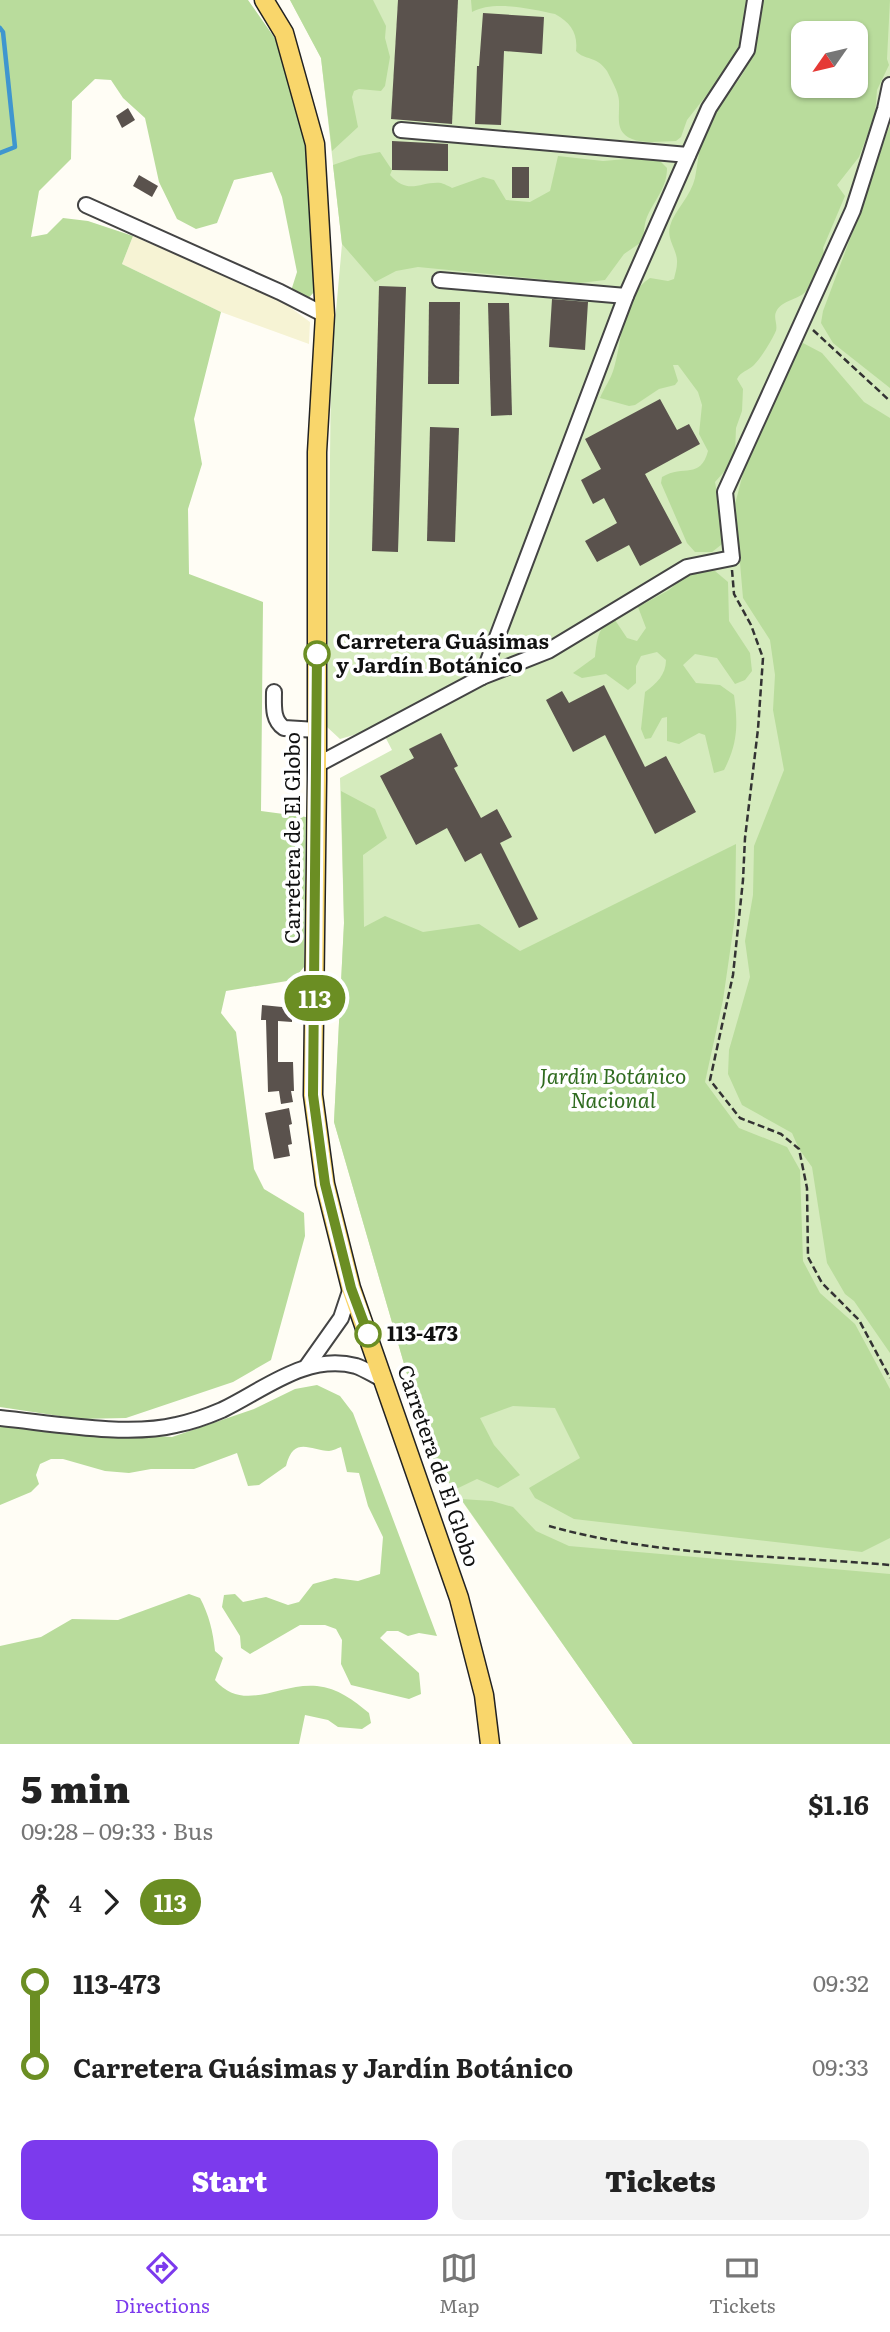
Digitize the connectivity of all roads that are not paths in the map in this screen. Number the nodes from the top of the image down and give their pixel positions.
1 (264, 0) edge
2 (755, 0) edge
3 (890, 85) edge
4 (401, 130) dead end
5 (688, 155) junction
6 (86, 205) dead end
7 (440, 280) dead end
8 (626, 296) junction
9 (325, 315) junction
10 (482, 677) junction
11 (274, 692) dead end
12 (317, 730) junction
13 (317, 765) junction
14 (351, 1288) junction
15 (306, 1366) junction
16 (384, 1380) junction
17 (0, 1418) edge
18 (490, 1744) edge

1 - 9 main road, Carretera de El Globo
2 - 5 street
3 - 10 street
4 - 5 street
5 - 8 street
6 - 9 street
7 - 8 street
8 - 10 street
9 - 12 main road, Carretera de El Globo
10 - 13 street
11 - 12 street
12 - 13 main road, Carretera de El Globo
13 - 14 main road, Carretera de El Globo
14 - 15 street
14 - 16 main road, Carretera de El Globo
15 - 16 street
15 - 17 street
16 - 18 main road, Carretera de El Globo

